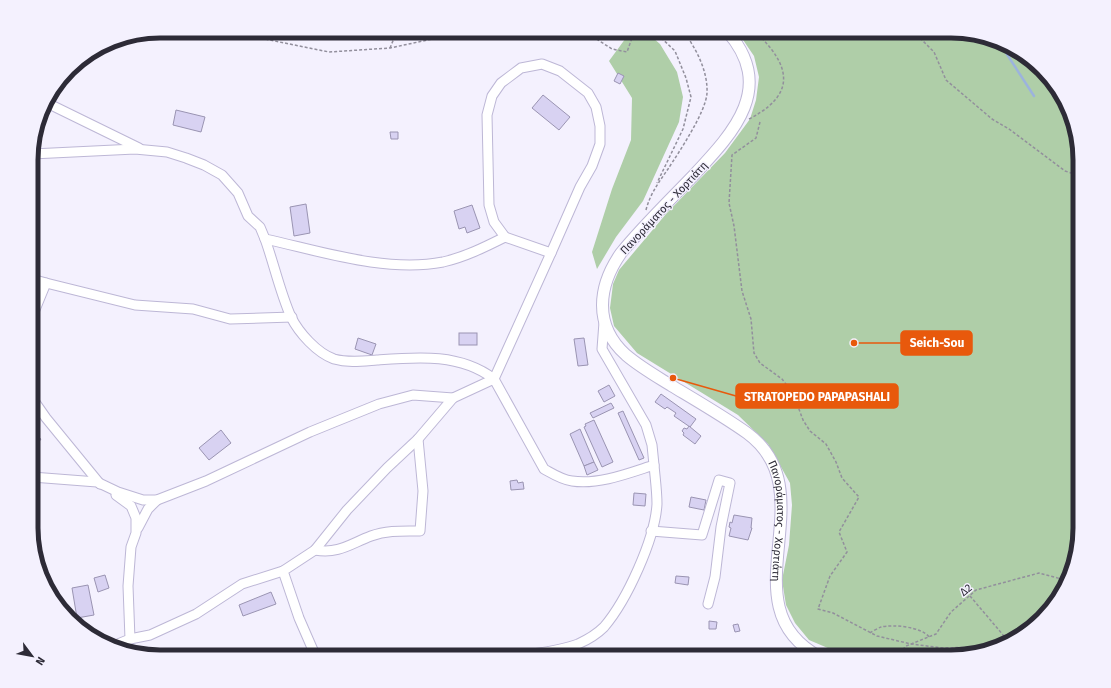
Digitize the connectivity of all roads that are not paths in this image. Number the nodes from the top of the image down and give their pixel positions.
1 (732, 38) edge
2 (51, 105) edge
3 (141, 149) junction
4 (38, 154) edge
5 (505, 237) junction
6 (265, 238) junction
7 (551, 253) junction
8 (38, 281) edge
9 (46, 283) junction
10 (38, 302) edge
11 (292, 317) junction
12 (604, 322) junction
13 (494, 379) junction
14 (453, 398) junction
15 (38, 407) edge
16 (38, 415) edge
17 (46, 418) junction
18 (418, 439) junction
19 (654, 464) junction
20 (38, 477) edge
21 (97, 482) junction
22 (157, 500) junction
23 (651, 531) junction
24 (136, 533) junction
25 (315, 550) junction
26 (283, 571) junction
27 (708, 604) dead end
28 (130, 639) junction
29 (120, 643) edge
30 (313, 650) edge
31 (554, 650) edge
32 (811, 650) edge

1 - 12 main road, Πανοράματος - Χορτιάτη
2 - 3 street
3 - 4 street
3 - 6 street
5 - 6 street
5 - 7 street
5 - 7 street
6 - 11 street
7 - 13 street
8 - 9 street
9 - 10 street
9 - 11 street
11 - 13 street
12 - 19 street
12 - 32 main road, Πανοράματος - Χορτιάτη
13 - 14 street
13 - 19 street
14 - 18 street
14 - 22 street
15 - 17 street
16 - 17 street
17 - 21 street
18 - 25 street
18 - 25 street
19 - 23 street
20 - 21 street
21 - 22 street
21 - 24 street
22 - 24 street
23 - 27 street
23 - 31 street
24 - 28 street
25 - 26 street
26 - 28 street
26 - 30 street
28 - 29 street

